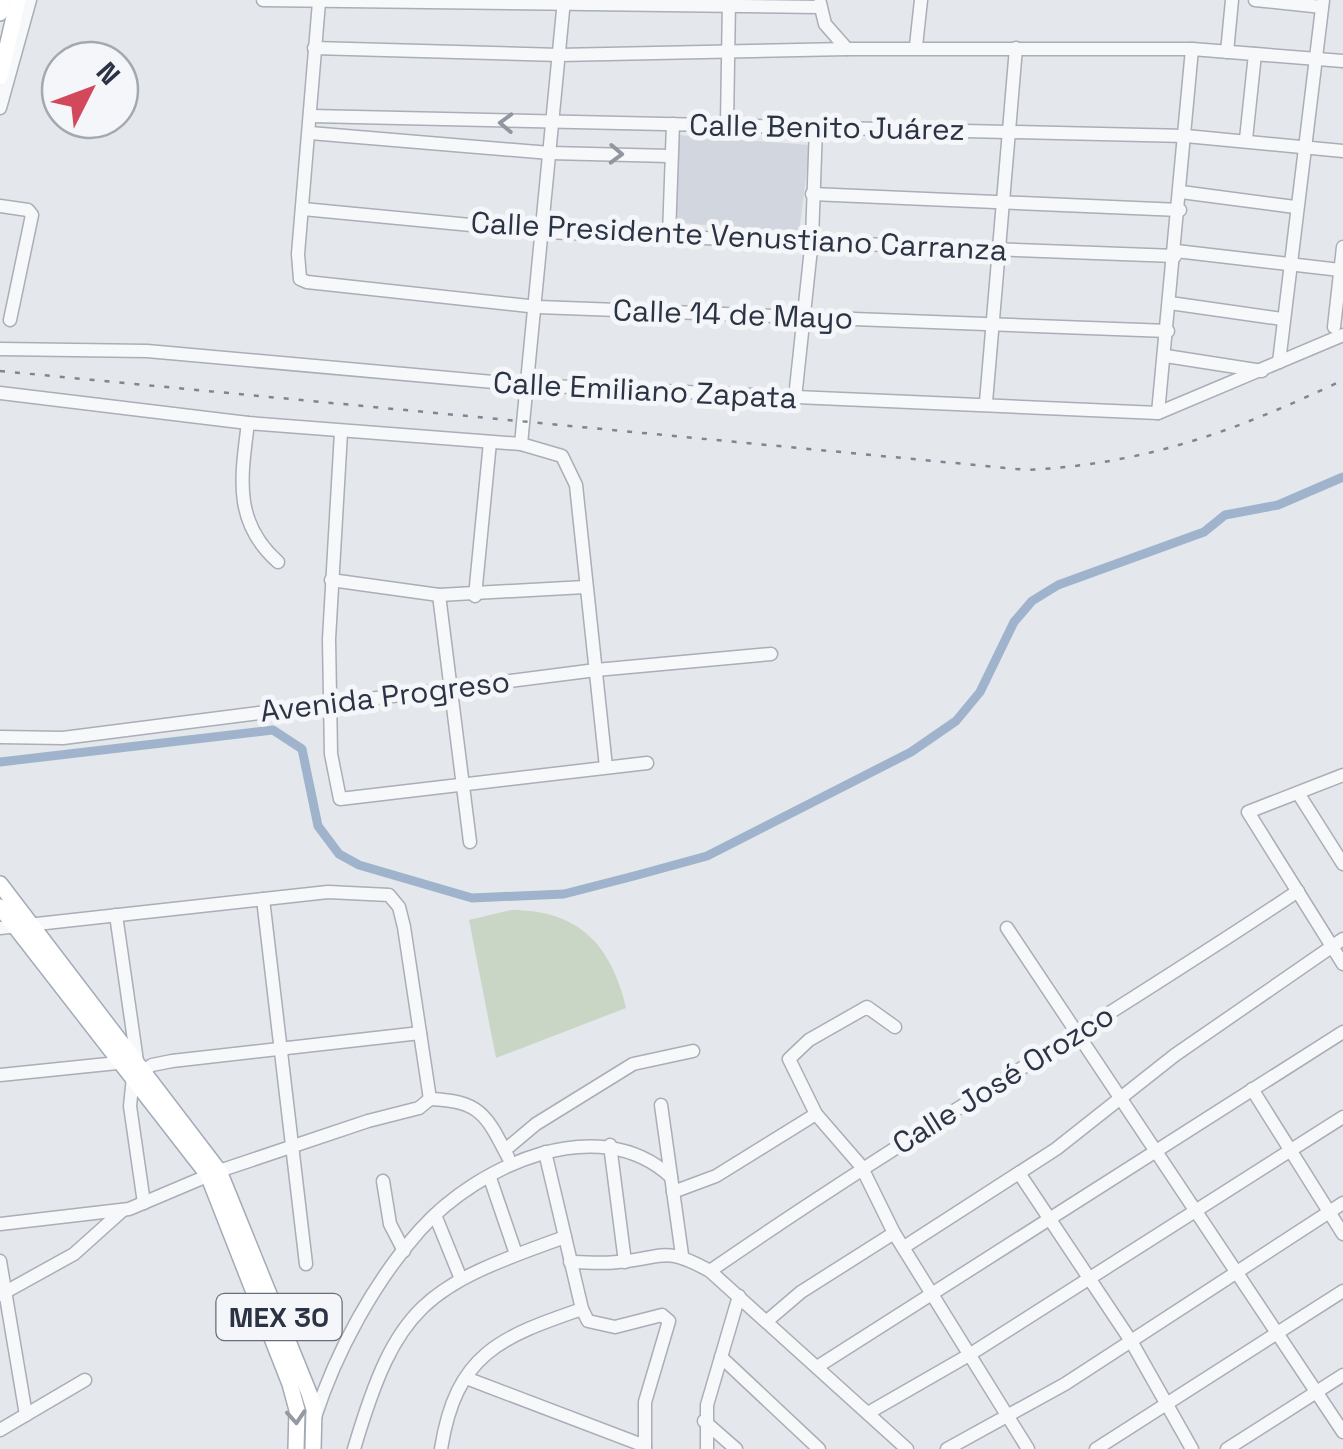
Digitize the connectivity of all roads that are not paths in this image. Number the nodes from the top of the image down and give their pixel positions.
1 (3, 0) edge
2 (18, 0) edge
3 (30, 0) edge
4 (263, 0) edge
5 (921, 0) edge
6 (1232, 0) edge
7 (1255, 0) edge
8 (564, 1) edge
9 (319, 2) edge
10 (729, 3) edge
11 (1322, 3) edge
12 (820, 4) edge
13 (0, 13) edge
14 (916, 46) junction
15 (314, 48) junction
16 (1016, 48) junction
17 (847, 49) junction
18 (1192, 50) junction
19 (728, 51) junction
20 (1227, 52) junction
21 (1256, 54) junction
22 (559, 55) junction
23 (1316, 59) junction
24 (1343, 62) edge
25 (0, 77) edge
26 (0, 108) edge
27 (310, 116) junction
28 (554, 124) junction
29 (673, 124) junction
30 (727, 124) junction
31 (816, 128) junction
32 (1010, 131) junction
33 (310, 133) junction
34 (1186, 136) junction
35 (1246, 139) junction
36 (1304, 146) junction
37 (551, 147) junction
38 (1343, 151) edge
39 (670, 156) junction
40 (1181, 192) junction
41 (812, 194) junction
42 (1002, 204) junction
43 (0, 206) edge
44 (1295, 208) junction
45 (303, 209) junction
46 (1180, 210) junction
47 (544, 232) junction
48 (669, 235) junction
49 (812, 239) junction
50 (1343, 247) edge
51 (997, 248) junction
52 (1176, 254) junction
53 (1290, 263) junction
54 (1340, 270) junction
55 (1341, 293) edge
56 (1170, 304) junction
57 (538, 307) junction
58 (803, 318) junction
59 (1282, 318) junction
60 (10, 320) dead end
61 (991, 321) junction
62 (1168, 331) junction
63 (1339, 331) edge
64 (0, 349) edge
65 (1166, 356) junction
66 (1279, 362) junction
67 (1264, 371) junction
68 (526, 385) junction
69 (0, 393) edge
70 (795, 398) junction
71 (986, 402) junction
72 (1158, 413) junction
73 (248, 423) junction
74 (340, 432) junction
75 (490, 442) junction
76 (522, 444) junction
77 (278, 562) dead end
78 (331, 580) junction
79 (585, 587) junction
80 (439, 596) junction
81 (475, 596) junction
82 (771, 654) dead end
83 (596, 670) junction
84 (450, 688) junction
85 (330, 702) junction
86 (0, 737) edge
87 (647, 762) dead end
88 (606, 766) junction
89 (1343, 774) edge
90 (464, 787) junction
91 (1298, 792) junction
92 (470, 842) dead end
93 (1343, 864) edge
94 (0, 884) edge
95 (1298, 892) junction
96 (263, 899) junction
97 (0, 906) edge
98 (116, 915) junction
99 (16, 926) edge
100 (1007, 928) dead end
101 (1337, 942) edge
102 (1343, 964) edge
103 (895, 1027) dead end
104 (1343, 1032) edge
105 (420, 1034) junction
106 (1079, 1034) junction
107 (281, 1047) junction
108 (693, 1052) dead end
109 (134, 1067) junction
110 (0, 1075) edge
111 (1252, 1089) junction
112 (1121, 1095) junction
113 (430, 1099) junction
114 (661, 1105) dead end
115 (816, 1114) junction
116 (1343, 1117) edge
117 (610, 1145) junction
118 (294, 1148) junction
119 (505, 1150) junction
120 (1159, 1151) junction
121 (1289, 1151) junction
122 (545, 1152) junction
123 (513, 1166) junction
124 (861, 1166) junction
125 (214, 1173) junction
126 (1019, 1173) junction
127 (490, 1178) junction
128 (383, 1181) dead end
129 (672, 1184) junction
130 (144, 1203) junction
131 (1343, 1203) edge
132 (123, 1210) junction
133 (1198, 1210) junction
134 (1329, 1212) junction
135 (435, 1215) junction
136 (1050, 1220) junction
137 (0, 1224) edge
138 (894, 1233) junction
139 (1343, 1234) edge
140 (565, 1236) junction
141 (904, 1248) junction
142 (404, 1250) junction
143 (516, 1254) junction
144 (682, 1255) junction
145 (0, 1261) edge
146 (570, 1262) junction
147 (625, 1262) junction
148 (306, 1264) dead end
149 (710, 1271) junction
150 (1239, 1272) junction
151 (462, 1279) junction
152 (1088, 1279) junction
153 (1343, 1291) edge
154 (2, 1294) edge
155 (932, 1294) junction
156 (739, 1296) junction
157 (582, 1310) junction
158 (766, 1321) junction
159 (1278, 1333) junction
160 (1131, 1341) junction
161 (970, 1355) junction
162 (721, 1357) junction
163 (817, 1367) junction
164 (1343, 1375) edge
165 (466, 1378) junction
166 (86, 1380) dead end
167 (1317, 1391) junction
168 (1165, 1407) junction
169 (868, 1413) junction
170 (26, 1414) junction
171 (1009, 1418) junction
172 (315, 1420) junction
173 (704, 1421) junction
174 (0, 1430) edge
175 (1343, 1432) edge
176 (645, 1448) edge
177 (296, 1449) edge
178 (313, 1449) edge
179 (354, 1449) edge
180 (441, 1449) edge
181 (707, 1449) edge
182 (736, 1449) edge
183 (819, 1449) edge
184 (908, 1449) edge
185 (947, 1449) edge
186 (1028, 1449) edge
187 (1096, 1449) edge
188 (1192, 1449) edge
189 (1227, 1449) edge

1 - 13 main road
2 - 25 main road
3 - 26 street
4 - 9 street
5 - 14 street
6 - 20 street
7 - 11 street
8 - 9 street
8 - 10 street
8 - 22 street
9 - 15 street
10 - 12 street
10 - 19 street
11 - 23 street
12 - 17 street
14 - 16 street
14 - 17 street
15 - 22 street
15 - 27 street
16 - 18 street
16 - 32 street
17 - 19 street
18 - 20 street
18 - 34 street
19 - 22 street
19 - 30 street
20 - 21 street
21 - 23 street
21 - 35 street
22 - 28 street
23 - 24 street
23 - 36 street
28 -> 27 street, Calle Benito Juárez
27 - 33 street
28 - 29 street, Calle Benito Juárez
28 - 37 street
29 - 30 street, Calle Benito Juárez
29 - 39 street
30 - 31 street, Calle Benito Juárez
31 - 32 street, Calle Benito Juárez
31 - 41 street
32 - 34 street, Calle Benito Juárez
32 - 42 street
33 - 37 street, Calle Benito Juárez
33 - 45 street
34 - 35 street, Calle Benito Juárez
34 - 40 street
35 - 36 street, Calle Benito Juárez
36 - 38 street, Calle Benito Juárez
36 - 44 street
37 -> 39 street, Calle Benito Juárez
37 - 47 street
39 - 48 street
40 - 44 street
40 - 46 street
41 - 42 street
41 - 49 street
42 - 46 street
42 - 51 street
43 - 60 street
44 - 53 street
45 - 47 street, Calle Presidente Venustiano Carranza
45 - 57 street, Calle 14 de Mayo
46 - 52 street
47 - 48 street, Calle Presidente Venustiano Carranza
47 - 57 street
48 - 49 street, Calle Presidente Venustiano Carranza
49 - 51 street, Calle Presidente Venustiano Carranza
49 - 58 street
50 - 54 street
51 - 52 street, Calle Presidente Venustiano Carranza
51 - 61 street
52 - 53 street, Calle Presidente Venustiano Carranza
52 - 56 street
53 - 54 street, Calle Presidente Venustiano Carranza
53 - 59 street
54 - 55 street
55 - 63 street
56 - 59 street
56 - 62 street
57 - 58 street, Calle 14 de Mayo
57 - 68 street
58 - 61 street, Calle 14 de Mayo
58 - 70 street
59 - 66 street
61 - 62 street, Calle 14 de Mayo
61 - 71 street
62 - 65 street
63 - 66 street, Calle Emiliano Zapata
64 - 68 street, Calle Emiliano Zapata
65 - 67 street
65 - 72 street
66 - 67 street, Calle Emiliano Zapata
67 - 72 street, Calle Emiliano Zapata
68 - 70 street, Calle Emiliano Zapata
68 - 76 street
69 - 73 street
70 - 71 street, Calle Emiliano Zapata
71 - 72 street, Calle Emiliano Zapata
73 - 74 street
73 - 77 street
74 - 75 street
74 - 78 street
75 - 76 street
75 - 81 street
76 - 79 street
78 - 80 street
78 - 85 street
79 - 81 street
79 - 83 street
80 - 81 street
80 - 84 street
82 - 83 street, Avenida Progreso
83 - 84 street, Avenida Progreso
83 - 88 street
84 - 85 street, Avenida Progreso
84 - 90 street
85 - 86 street, Avenida Progreso
85 - 90 street
87 - 88 street
88 - 90 street
89 - 91 street
90 - 92 street
91 - 93 street
91 - 95 street
94 - 99 main road, MEX 30
95 - 101 street
95 - 106 street, Calle José Orozco
96 - 98 street
96 - 105 street
96 - 107 street
97 - 99 main road, MEX 30
98 - 99 street
98 - 109 street
99 - 109 main road, MEX 30
100 - 106 street
101 - 102 street
101 - 112 street
103 - 115 street
104 - 111 street
105 - 107 street
105 - 113 street
106 - 112 street
106 - 124 street, Calle José Orozco
107 - 109 street
107 - 118 street
108 - 119 street
109 - 110 street
109 - 125 main road, MEX 30
109 - 130 street
111 - 120 street
111 - 121 street
112 - 120 street
112 - 126 street
113 - 118 street
113 - 119 street
114 - 129 street
115 - 124 street
115 - 129 street
116 - 121 street
117 - 122 street
117 - 129 street
117 - 147 street
118 - 125 street
118 - 148 street
119 - 123 street
120 - 133 street
120 - 136 street
121 - 133 street
121 - 134 street
122 - 123 street
122 - 140 street
123 - 127 street
124 - 138 street
124 - 149 street, Calle José Orozco
125 - 130 street
125 - 172 main road, MEX 30
125 -> 177 main road, MEX 30
126 - 136 street
126 - 141 street
127 - 135 street
127 - 143 street
128 - 142 street
129 - 144 street
130 - 132 street
131 - 134 street
132 - 137 street
132 - 154 street
133 - 150 street
133 - 152 street
134 - 139 street
134 - 150 street
135 - 142 street
135 - 151 street
136 - 152 street
136 - 155 street
138 - 141 street
138 - 158 street
140 - 143 street
140 - 146 street
141 - 155 street
142 - 172 street
143 - 151 street
144 - 147 street
144 - 149 street
145 - 154 street
146 - 147 street
146 - 157 street
149 - 156 street
150 - 159 street
150 - 160 street
151 - 179 street
152 - 160 street
152 - 161 street
153 - 159 street
154 - 170 street
155 - 161 street
155 - 163 street
156 - 158 street
156 - 162 street
157 - 165 street
157 - 176 street
158 - 163 street
159 - 167 street
159 - 168 street
160 - 168 street
160 - 171 street
161 - 169 street
161 - 171 street
162 - 173 street
162 - 183 street
163 - 169 street
164 - 167 street
165 - 176 street
165 - 180 street
166 - 170 street
167 - 175 street
167 - 189 street
168 - 187 street
168 - 188 street
169 - 184 street
170 - 174 street
171 - 185 street
171 - 186 street
172 - 178 main road, MEX 30
173 - 181 street
173 - 182 street

